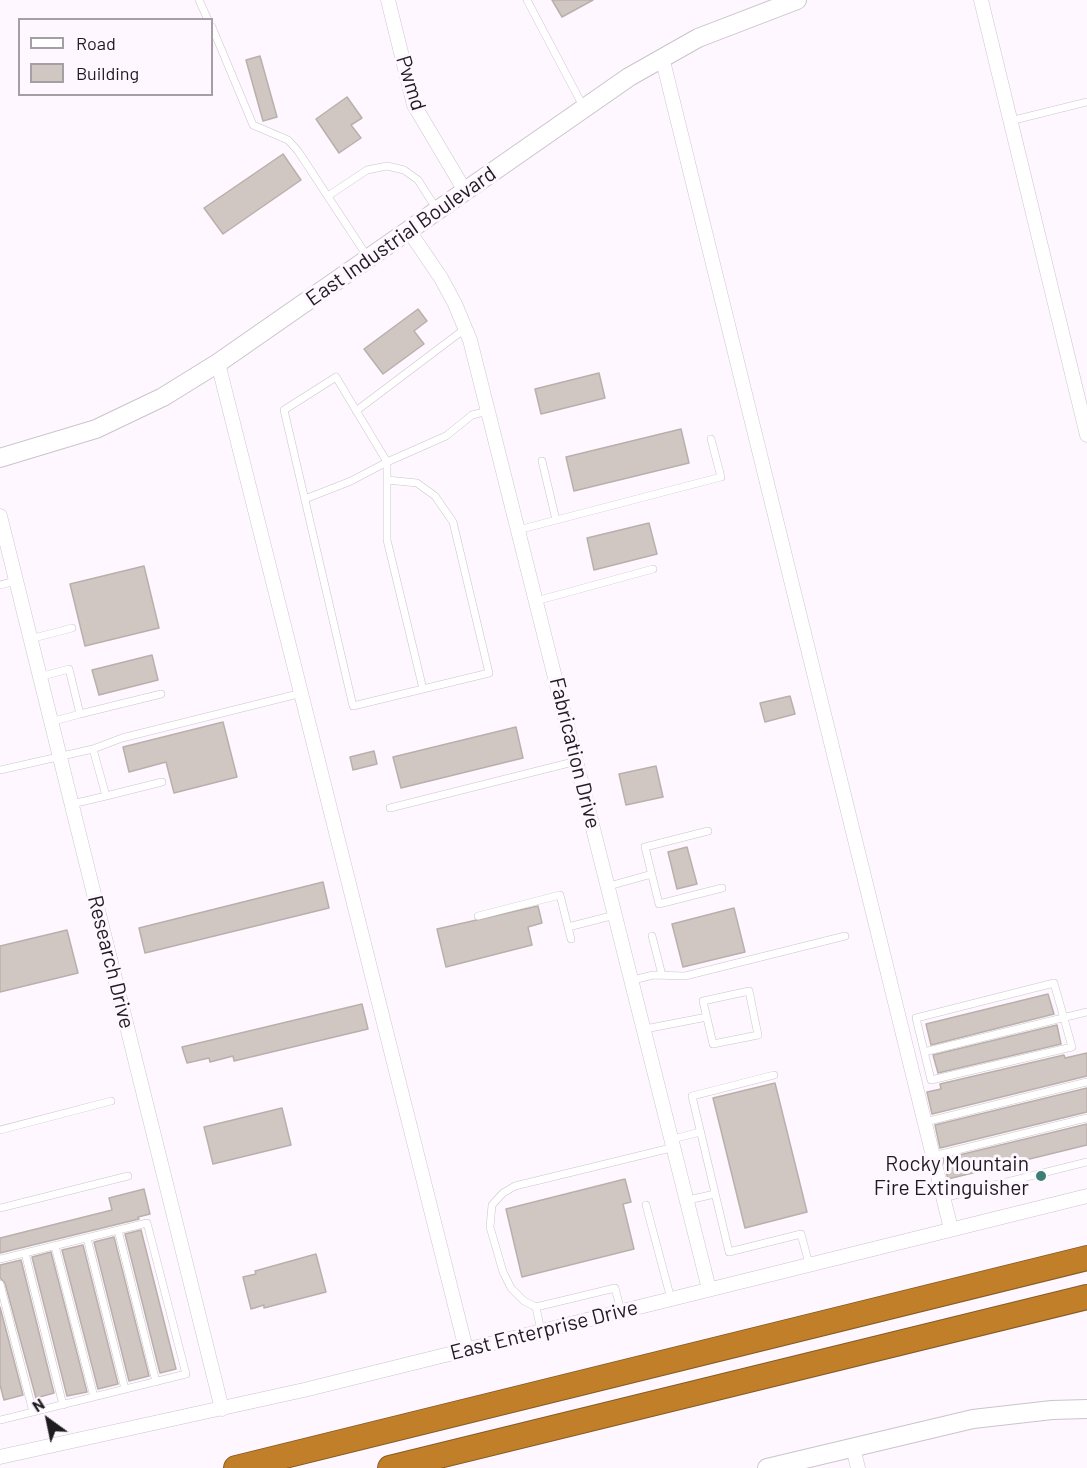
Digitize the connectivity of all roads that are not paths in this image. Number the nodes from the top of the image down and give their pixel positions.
1 (199, 0) edge
2 (388, 0) edge
3 (527, 0) edge
4 (797, 0) edge
5 (981, 0) edge
6 (207, 18) edge
7 (213, 29) edge
8 (662, 57) junction
9 (1087, 102) edge
10 (584, 108) junction
11 (1010, 121) junction
12 (465, 191) junction
13 (328, 196) junction
14 (437, 210) junction
15 (409, 231) junction
16 (369, 259) junction
17 (466, 328) junction
18 (218, 363) junction
19 (356, 411) junction
20 (488, 411) junction
21 (1087, 435) edge
22 (711, 439) dead end
23 (0, 458) edge
24 (542, 461) dead end
25 (387, 462) junction
26 (387, 480) junction
27 (305, 499) junction
28 (0, 516) edge
29 (556, 520) junction
30 (518, 530) junction
31 (653, 569) dead end
32 (15, 581) junction
33 (0, 585) edge
34 (536, 601) junction
35 (72, 628) dead end
36 (30, 639) junction
37 (39, 677) junction
38 (423, 689) junction
39 (302, 693) junction
40 (161, 694) dead end
41 (80, 714) junction
42 (50, 722) junction
43 (93, 749) junction
44 (59, 757) junction
45 (577, 761) junction
46 (0, 770) edge
47 (162, 782) dead end
48 (106, 796) junction
49 (72, 804) junction
50 (390, 808) dead end
51 (708, 831) dead end
52 (652, 874) junction
53 (609, 886) junction
54 (722, 888) dead end
55 (616, 915) junction
56 (478, 916) dead end
57 (568, 927) junction
58 (652, 936) dead end
59 (845, 936) dead end
60 (571, 939) dead end
61 (662, 975) junction
62 (633, 980) junction
63 (1087, 1012) edge
64 (707, 1017) junction
65 (1064, 1017) junction
66 (645, 1029) junction
67 (924, 1052) junction
68 (774, 1075) dead end
69 (1087, 1082) edge
70 (111, 1101) dead end
71 (1087, 1118) edge
72 (925, 1122) junction
73 (0, 1130) edge
74 (700, 1132) junction
75 (674, 1143) junction
76 (933, 1156) junction
77 (1087, 1162) edge
78 (128, 1176) dead end
79 (715, 1194) junction
80 (1087, 1196) edge
81 (943, 1198) junction
82 (688, 1200) junction
83 (646, 1205) dead end
84 (0, 1208) edge
85 (951, 1229) junction
86 (118, 1230) junction
87 (87, 1238) junction
88 (55, 1246) junction
89 (25, 1253) junction
90 (1087, 1258) edge
91 (0, 1259) edge
92 (810, 1264) junction
93 (0, 1284) edge
94 (709, 1289) junction
95 (1087, 1297) edge
96 (671, 1299) junction
97 (536, 1307) junction
98 (621, 1311) junction
99 (542, 1331) junction
100 (466, 1349) junction
101 (156, 1382) junction
102 (124, 1389) junction
103 (94, 1397) junction
104 (63, 1405) junction
105 (222, 1409) junction
106 (1087, 1409) edge
107 (33, 1412) junction
108 (0, 1420) edge
109 (853, 1447) junction
110 (0, 1457) edge
111 (236, 1468) edge
112 (390, 1468) edge
113 (767, 1468) edge
114 (858, 1468) edge

1 - 6 lane
2 - 12 street, Pwmd
3 - 10 lane
4 - 8 street, East Industrial Boulevard
5 - 11 street
7 - 13 lane
8 - 10 street, East Industrial Boulevard
8 - 72 street
9 - 11 lane
10 - 12 street, East Industrial Boulevard
11 - 21 street
12 - 14 street, East Industrial Boulevard
13 - 14 lane
13 - 16 lane
14 - 15 street, East Industrial Boulevard
15 - 16 street, East Industrial Boulevard
15 - 17 street, Fabrication Drive
16 - 18 street, East Industrial Boulevard
17 - 19 lane
17 - 20 street, Fabrication Drive
18 - 23 street, East Industrial Boulevard
18 - 39 street
19 - 25 lane
19 - 27 lane
20 - 25 lane
20 - 30 street, Fabrication Drive
22 - 29 lane
24 - 29 lane
25 - 26 lane
25 - 27 lane
26 - 38 lane
26 - 38 lane
27 - 38 lane
28 - 32 street, Research Drive
29 - 30 lane
30 - 34 street, Fabrication Drive
31 - 34 lane
32 - 33 lane
32 - 36 street, Research Drive
34 - 45 street, Fabrication Drive
35 - 36 lane
36 - 37 street, Research Drive
37 - 41 lane
37 - 42 street, Research Drive
39 - 43 lane
39 - 100 street
40 - 41 lane
41 - 42 lane
42 - 44 street, Research Drive
43 - 44 lane
43 - 48 lane
44 - 46 lane
44 - 49 street, Research Drive
45 - 50 lane
45 - 53 street, Fabrication Drive
47 - 48 lane
48 - 49 lane
49 - 105 street, Research Drive
51 - 52 lane
52 - 53 lane
52 - 54 lane
53 - 55 street, Fabrication Drive
55 - 57 lane
55 - 62 street, Fabrication Drive
56 - 57 lane
57 - 60 lane
58 - 61 lane
59 - 61 lane
61 - 62 lane
62 - 66 street, Fabrication Drive
63 - 65 lane
64 - 64 lane
64 - 66 lane
65 - 67 lane
65 - 67 lane
65 - 67 lane
66 - 75 street, Fabrication Drive
68 - 74 lane
69 - 72 lane
70 - 73 lane
71 - 76 lane
72 - 76 street
74 - 75 lane
74 - 79 lane
75 - 82 street, Fabrication Drive
75 - 97 lane
76 - 81 street
77 - 81 lane
78 - 84 lane
79 - 82 lane
79 - 92 lane
80 - 85 street, East Enterprise Drive
81 - 85 street
82 - 94 street, Fabrication Drive
83 - 96 lane
85 - 92 street, East Enterprise Drive
86 - 87 lane
86 - 101 lane
86 - 101 lane
87 - 88 lane
87 - 102 lane
88 - 89 lane
88 - 103 lane
89 - 91 lane
89 - 104 lane
90 - 111 highway
92 - 94 street, East Enterprise Drive
93 - 107 lane
94 - 96 street, East Enterprise Drive
95 - 112 highway
96 - 98 street, East Enterprise Drive
97 - 98 lane
97 - 99 lane
98 - 99 street, East Enterprise Drive
99 - 100 street, East Enterprise Drive
100 - 105 street, East Enterprise Drive
101 - 102 lane
102 - 103 lane
103 - 104 lane
104 - 107 lane
105 - 110 street, East Enterprise Drive
106 - 109 street
107 - 108 lane
109 - 113 street
109 - 114 street

